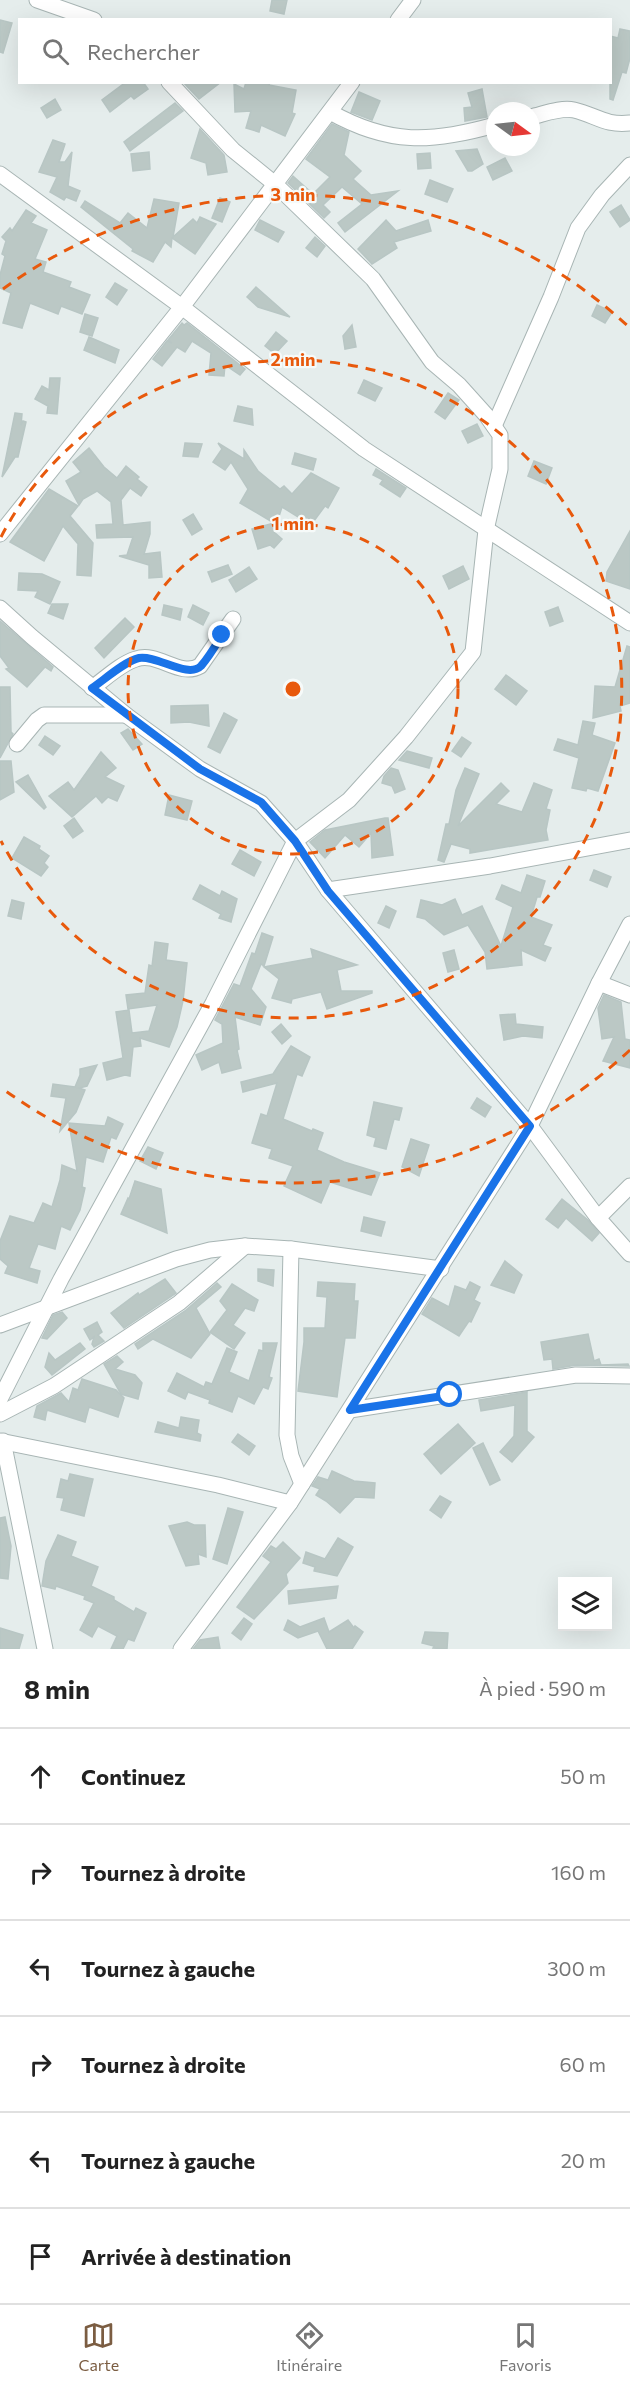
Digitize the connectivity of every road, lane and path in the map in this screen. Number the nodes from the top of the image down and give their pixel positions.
1 (37, 0) edge
2 (413, 0) edge
3 (88, 18) edge
4 (400, 18) edge
5 (171, 84) edge
6 (351, 84) edge
7 (330, 112) junction
8 (540, 115) edge
9 (630, 123) edge
10 (486, 127) edge
11 (630, 165) edge
12 (0, 174) edge
13 (276, 184) junction
14 (182, 307) junction
15 (494, 426) junction
16 (486, 530) junction
17 (0, 534) edge
18 (0, 608) edge
19 (233, 619) dead end
20 (630, 623) edge
21 (92, 688) junction
22 (126, 716) junction
23 (17, 744) dead end
24 (630, 840) edge
25 (295, 841) junction
26 (328, 891) junction
27 (630, 924) edge
28 (599, 983) junction
29 (630, 995) edge
30 (530, 1126) junction
31 (630, 1185) edge
32 (598, 1218) junction
33 (245, 1246) junction
34 (291, 1249) junction
35 (630, 1254) edge
36 (441, 1269) junction
37 (45, 1309) junction
38 (0, 1325) edge
39 (630, 1376) edge
40 (0, 1399) edge
41 (350, 1410) junction
42 (0, 1414) edge
43 (1, 1441) edge
44 (303, 1484) junction
45 (290, 1503) junction
46 (45, 1649) edge
47 (181, 1649) edge

1 - 3 street
2 - 4 street
5 - 13 street
6 - 7 street
7 - 10 street
7 - 13 street
8 - 9 street
11 - 15 street
12 - 14 street
13 - 14 street
13 - 15 street
14 - 16 street
14 - 17 street
15 - 16 street
16 - 20 street
16 - 25 street
18 - 21 street
19 - 21 street
21 - 22 street
22 - 23 street
22 - 25 street
24 - 26 street
25 - 26 street
25 - 37 street
26 - 30 street
27 - 28 street
28 - 29 street
28 - 30 street
30 - 32 street
30 - 36 street
31 - 32 street
32 - 35 street
33 - 34 street
33 - 37 street
33 - 42 street
34 - 36 street
34 - 44 street
36 - 41 street
37 - 38 street
37 - 40 street
39 - 41 street
41 - 44 street
43 - 45 street
43 - 46 street
44 - 45 street
45 - 47 street

